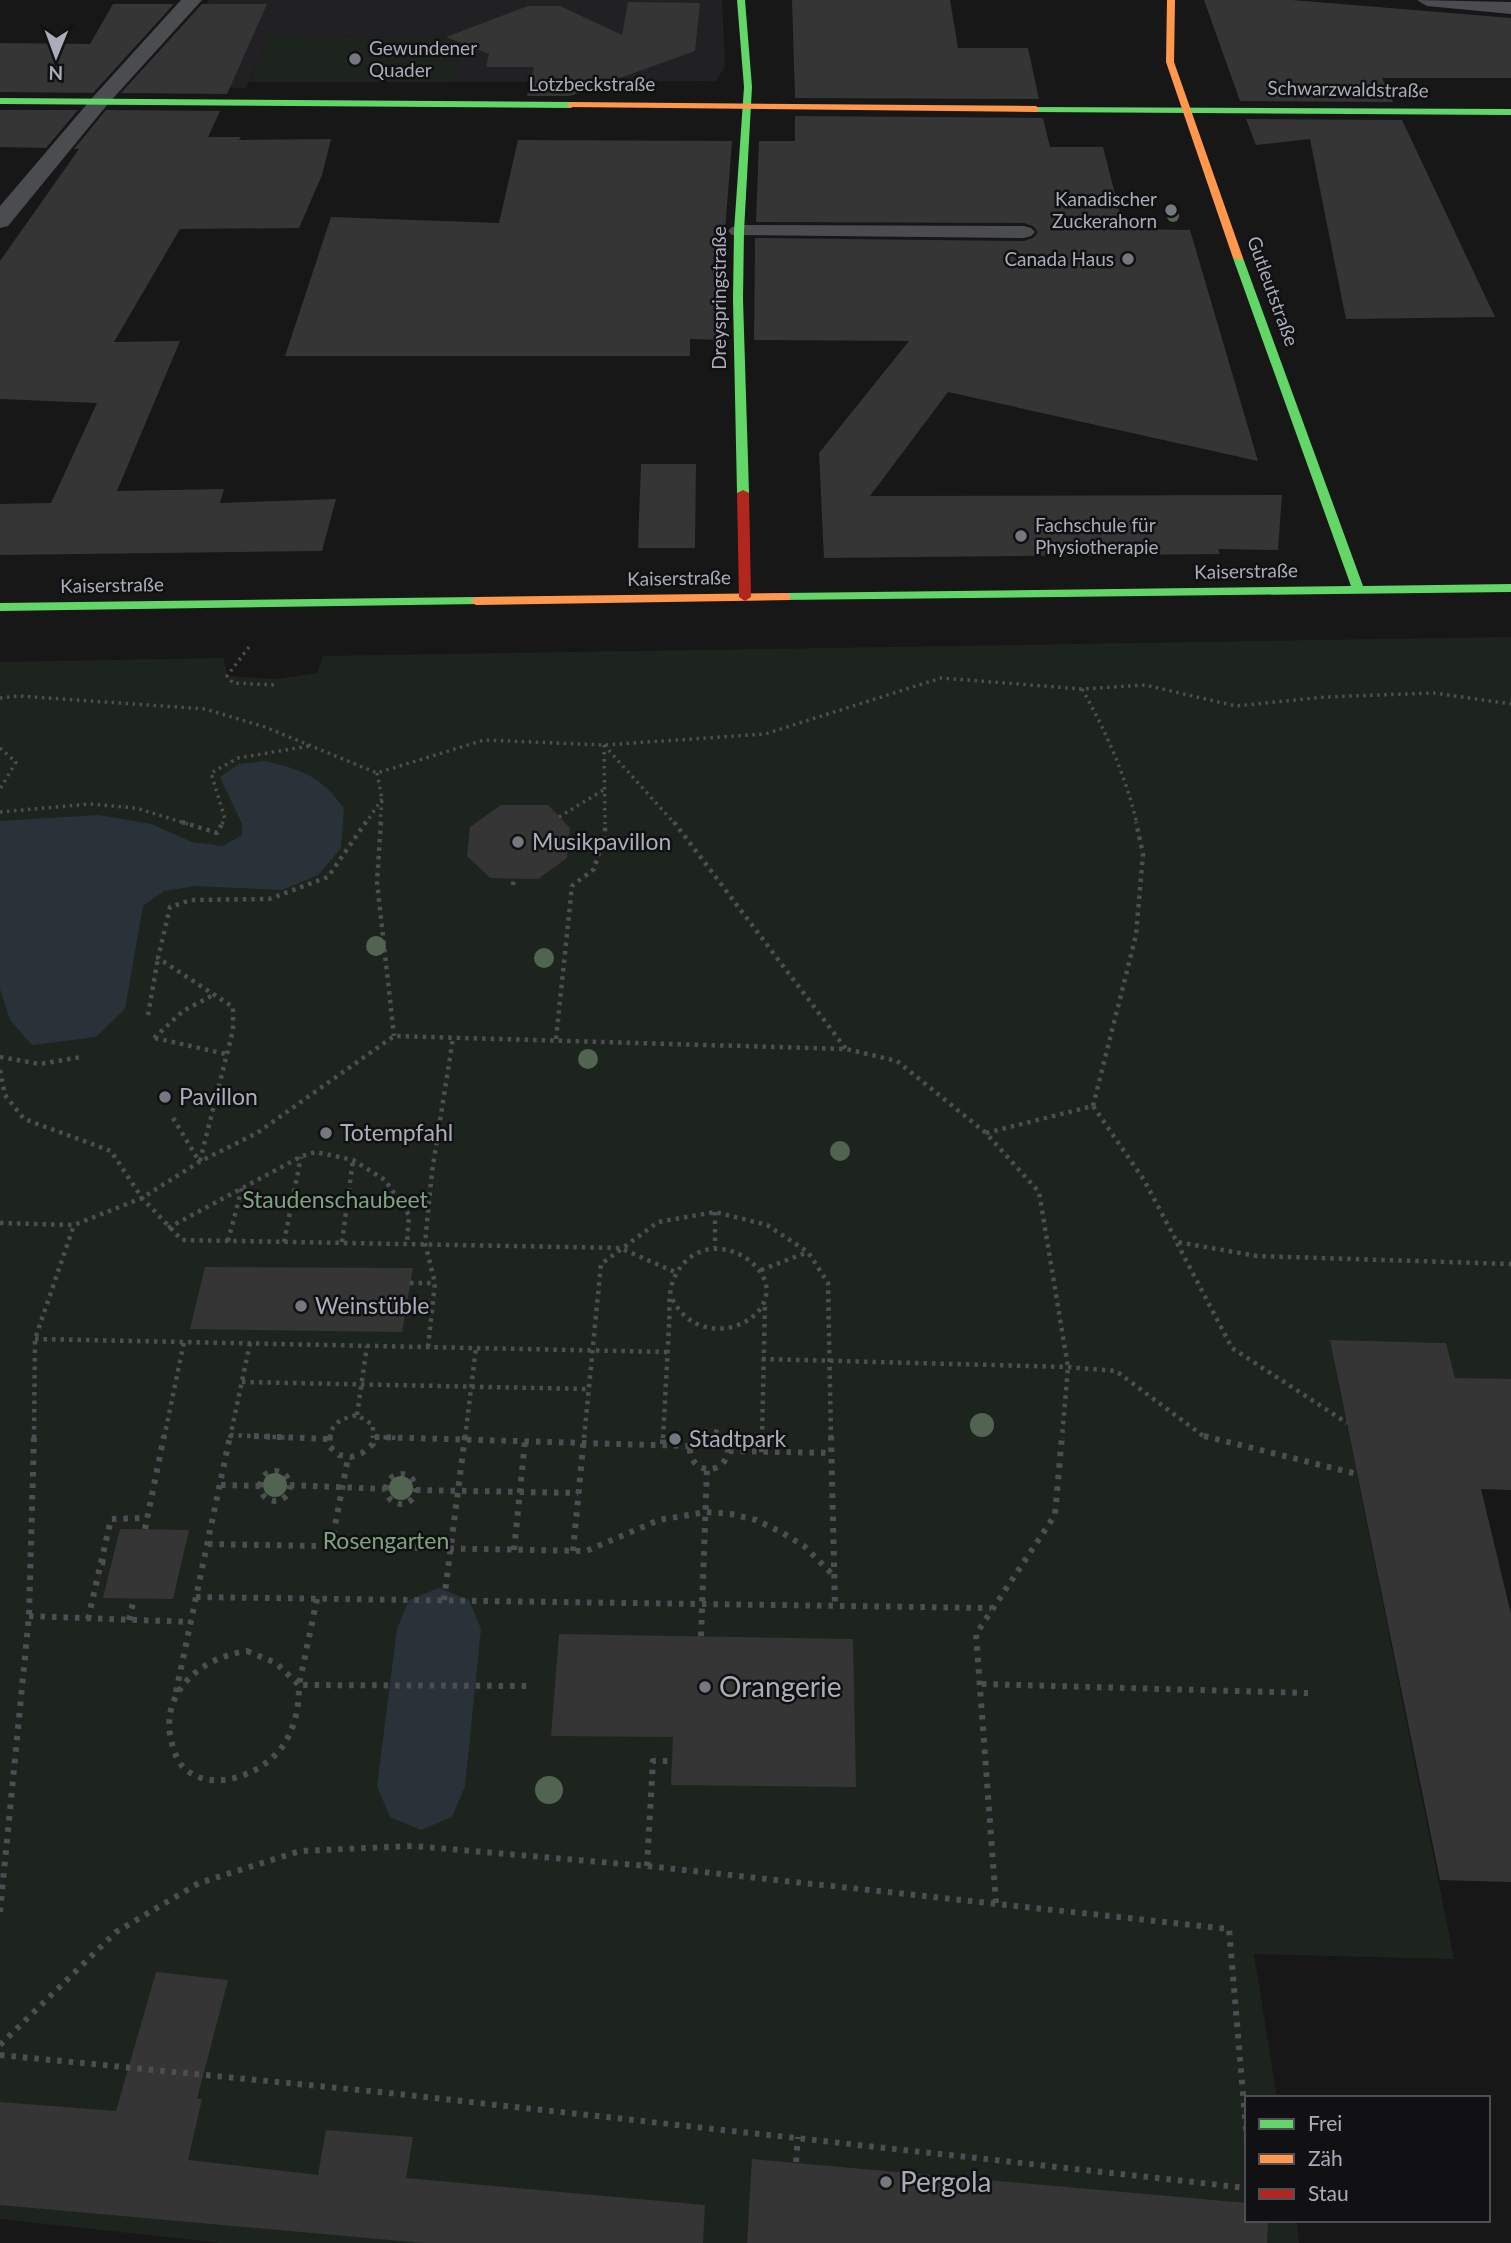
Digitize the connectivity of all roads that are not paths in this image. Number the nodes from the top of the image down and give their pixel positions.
1 (192, 0) edge
2 (741, 0) edge
3 (1171, 0) edge
4 (1427, 0) edge
5 (1511, 8) edge
6 (0, 101) edge
7 (100, 101) junction
8 (746, 106) junction
9 (1184, 108) junction
10 (1511, 112) edge
11 (0, 221) edge
12 (739, 231) junction
13 (1024, 232) dead end
14 (1511, 588) edge
15 (1359, 591) junction
16 (745, 597) junction
17 (0, 607) edge

1 - 7 street
2 - 8 street, Dreyspringstraße
3 - 9 street, Gutleutstraße
4 - 5 street
6 - 7 street, Lotzbeckstraße
7 - 8 street, Lotzbeckstraße
7 - 11 street
8 - 9 street, Lotzbeckstraße
8 - 12 street, Dreyspringstraße
9 - 10 street, Schwarzwaldstraße
9 - 15 street, Gutleutstraße
12 - 13 lane
12 - 16 street, Dreyspringstraße
14 - 15 street, Kaiserstraße
15 - 16 street, Kaiserstraße
16 - 17 street, Kaiserstraße

